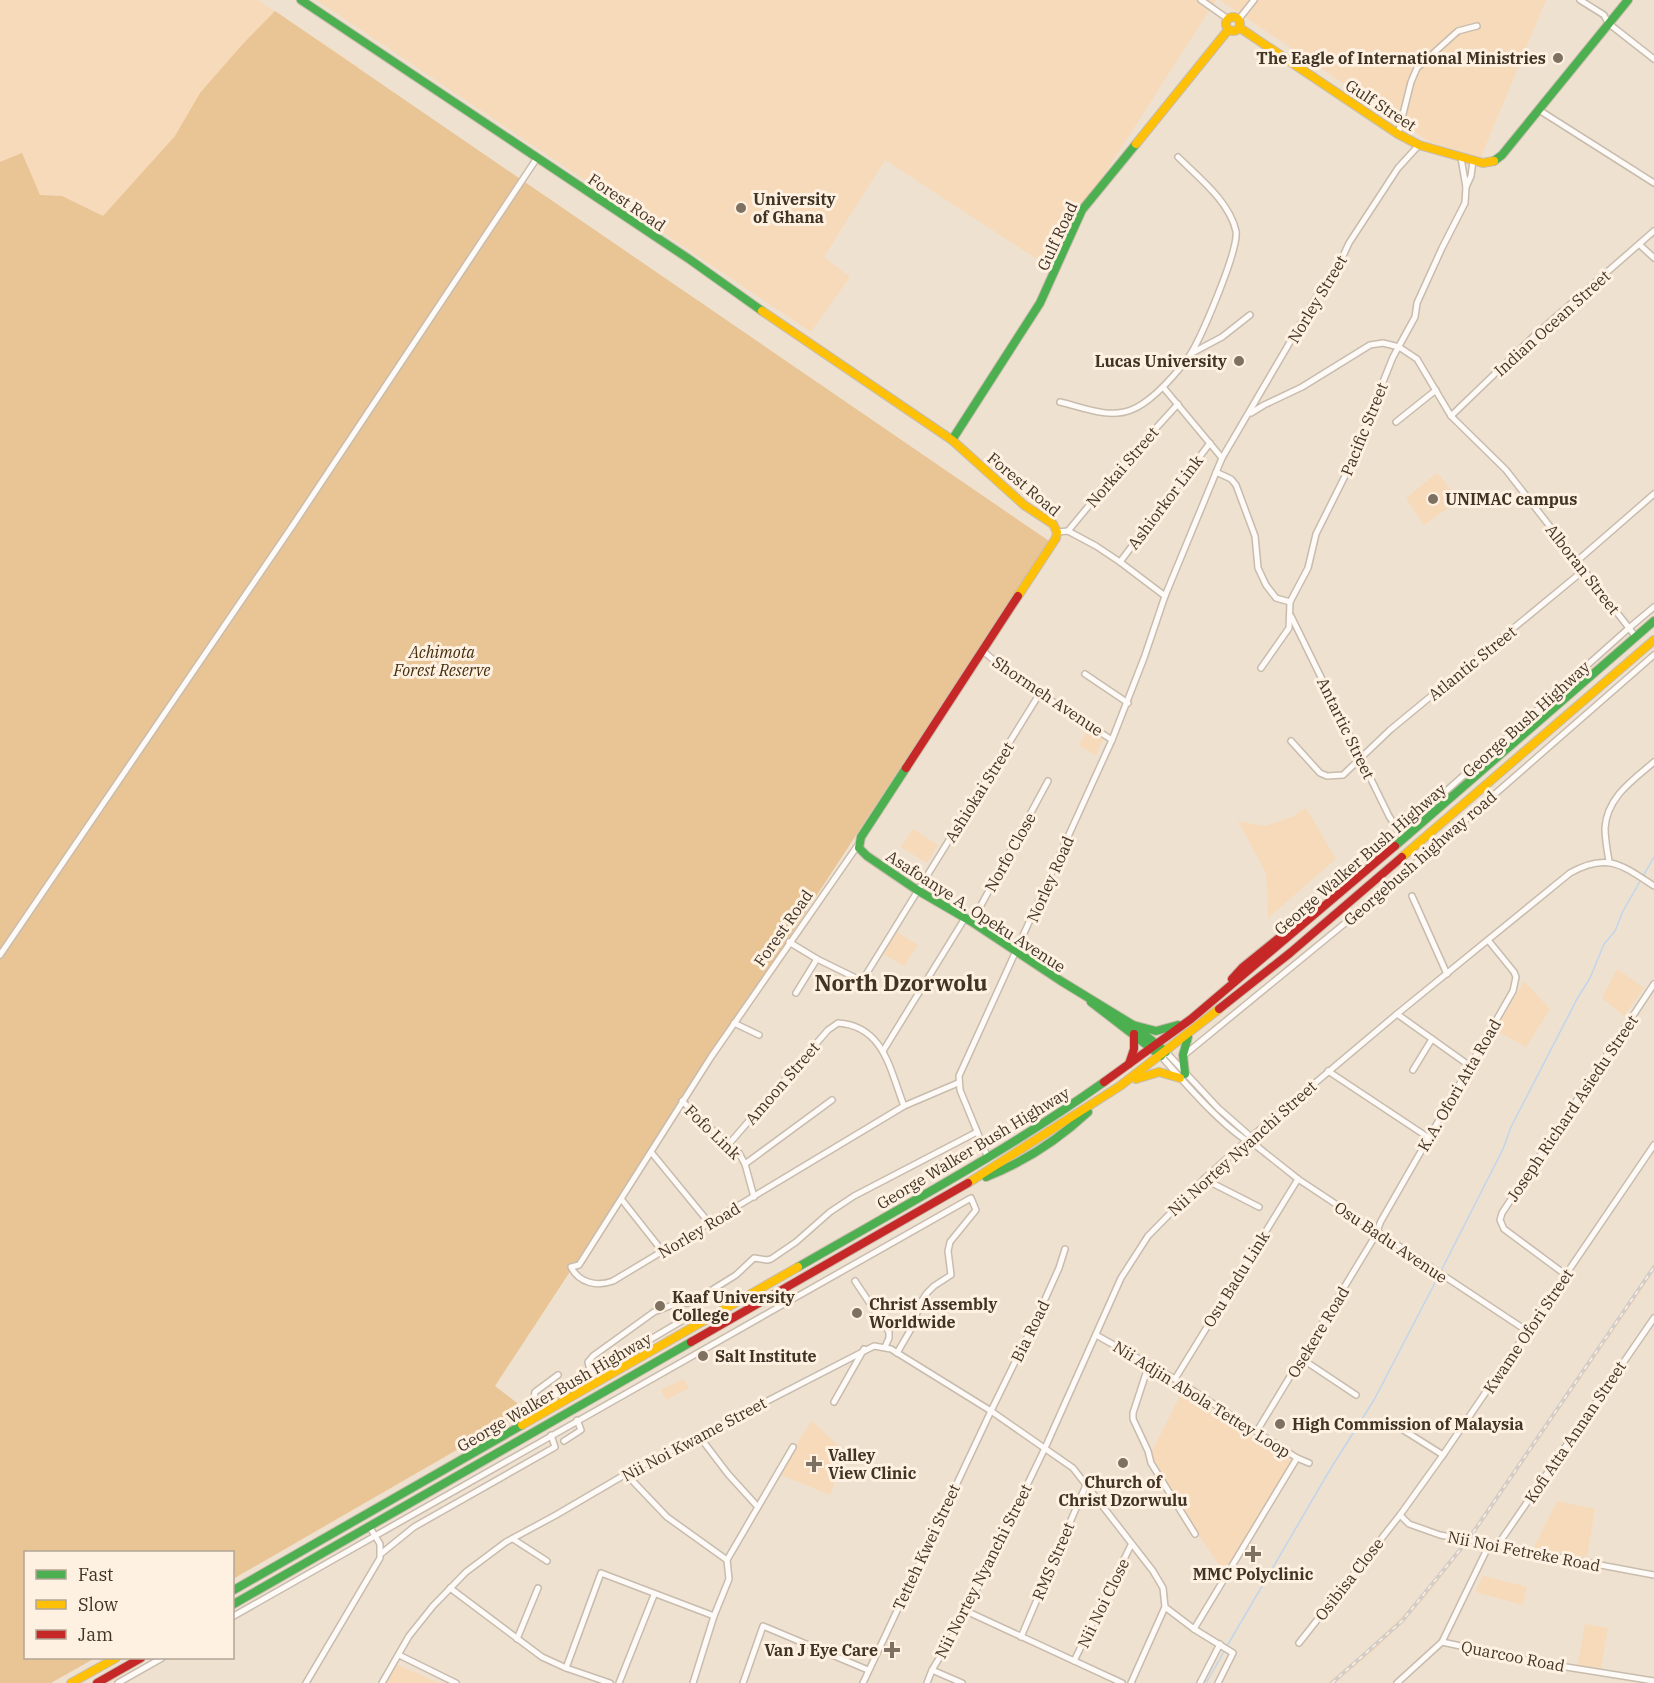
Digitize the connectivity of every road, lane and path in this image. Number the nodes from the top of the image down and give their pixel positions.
1 (300, 0) edge
2 (1201, 0) edge
3 (1254, 0) edge
4 (1580, 0) edge
5 (1628, 0) edge
6 (1228, 19) junction
7 (1239, 23) junction
8 (1608, 23) junction
9 (1477, 26) dead end
10 (1228, 30) junction
11 (1654, 59) edge
12 (1539, 110) junction
13 (1398, 134) junction
14 (1419, 146) junction
15 (1178, 157) dead end
16 (537, 158) junction
17 (1461, 158) junction
18 (1473, 161) junction
19 (1654, 183) edge
20 (1466, 187) junction
21 (1654, 231) edge
22 (1640, 245) junction
23 (1654, 258) edge
24 (1250, 315) dead end
25 (1399, 347) junction
26 (1191, 354) junction
27 (1163, 387) junction
28 (1436, 390) junction
29 (1060, 402) dead end
30 (1178, 404) junction
31 (1248, 416) junction
32 (1451, 416) junction
33 (1396, 422) dead end
34 (952, 440) junction
35 (1210, 443) junction
36 (1222, 458) junction
37 (1216, 472) junction
38 (1654, 494) edge
39 (1068, 531) junction
40 (1057, 532) junction
41 (1577, 561) junction
42 (1120, 562) junction
43 (1584, 570) junction
44 (1165, 596) junction
45 (1290, 602) junction
46 (1654, 607) edge
47 (1290, 614) junction
48 (1654, 621) edge
49 (1629, 628) junction
50 (1636, 637) junction
51 (1654, 640) edge
52 (983, 651) junction
53 (1654, 655) edge
54 (1261, 668) dead end
55 (1085, 674) dead end
56 (1040, 693) junction
57 (1128, 703) junction
58 (1112, 740) junction
59 (1291, 741) dead end
60 (1360, 757) junction
61 (1654, 762) edge
62 (1048, 781) dead end
63 (1402, 836) junction
64 (858, 844) junction
65 (1609, 861) junction
66 (1654, 886) edge
67 (917, 890) junction
68 (1412, 896) dead end
69 (968, 920) junction
70 (1488, 940) junction
71 (789, 942) junction
72 (1016, 952) junction
73 (0, 955) edge
74 (817, 959) junction
75 (1447, 974) junction
76 (1654, 984) edge
77 (796, 993) dead end
78 (1396, 1014) junction
79 (1191, 1019) junction
80 (734, 1023) junction
81 (1133, 1029) junction
82 (1191, 1033) junction
83 (759, 1035) dead end
84 (1432, 1039) junction
85 (1156, 1046) junction
86 (883, 1051) junction
87 (1163, 1054) junction
88 (1182, 1057) junction
89 (1129, 1064) junction
90 (1470, 1066) junction
91 (1413, 1070) dead end
92 (1328, 1071) junction
93 (1183, 1076) junction
94 (958, 1083) junction
95 (1120, 1086) junction
96 (832, 1100) dead end
97 (682, 1101) junction
98 (904, 1106) junction
99 (977, 1131) junction
100 (1251, 1137) junction
101 (1429, 1138) junction
102 (1245, 1142) junction
103 (728, 1145) junction
104 (1654, 1145) edge
105 (1259, 1148) junction
106 (651, 1152) junction
107 (988, 1158) junction
108 (745, 1164) junction
109 (1204, 1179) junction
110 (1298, 1179) junction
111 (754, 1197) junction
112 (622, 1200) junction
113 (1259, 1208) dead end
114 (710, 1224) junction
115 (1376, 1232) junction
116 (1065, 1249) dead end
117 (663, 1252) junction
118 (571, 1267) joint
119 (1566, 1275) junction
120 (855, 1281) dead end
121 (691, 1303) junction
122 (695, 1313) junction
123 (1654, 1318) edge
124 (701, 1323) junction
125 (1527, 1331) junction
126 (1096, 1335) junction
127 (885, 1347) junction
128 (865, 1349) junction
129 (897, 1353) junction
130 (1302, 1359) junction
131 (1149, 1364) junction
132 (591, 1374) junction
133 (558, 1375) dead end
134 (1175, 1379) junction
135 (1356, 1395) dead end
136 (834, 1402) dead end
137 (991, 1411) junction
138 (578, 1420) junction
139 (1389, 1421) dead end
140 (1257, 1431) junction
141 (551, 1435) junction
142 (699, 1436) junction
143 (564, 1441) dead end
144 (793, 1447) dead end
145 (1045, 1448) junction
146 (1443, 1455) junction
147 (1298, 1458) junction
148 (507, 1460) junction
149 (1309, 1463) dead end
150 (514, 1471) junction
151 (626, 1474) junction
152 (1086, 1485) junction
153 (758, 1507) junction
154 (1400, 1515) junction
155 (369, 1526) junction
156 (1195, 1534) dead end
157 (375, 1536) junction
158 (513, 1539) junction
159 (1131, 1545) junction
160 (1489, 1545) junction
161 (1497, 1546) junction
162 (382, 1553) junction
163 (727, 1560) junction
164 (548, 1561) dead end
165 (1654, 1575) edge
166 (450, 1588) junction
167 (538, 1588) dead end
168 (234, 1590) edge
169 (654, 1594) junction
170 (234, 1604) edge
171 (1164, 1607) junction
172 (966, 1611) junction
173 (234, 1616) edge
174 (714, 1616) junction
175 (1194, 1629) junction
176 (1021, 1637) junction
177 (517, 1640) junction
178 (1442, 1641) junction
179 (1299, 1643) dead end
180 (1225, 1647) junction
181 (399, 1654) junction
182 (114, 1659) edge
183 (139, 1659) edge
184 (160, 1659) edge
185 (1074, 1661) junction
186 (566, 1668) junction
187 (868, 1670) junction
188 (932, 1670) junction
189 (1654, 1681) edge
190 (71, 1683) edge
191 (97, 1683) edge
192 (118, 1683) edge
193 (306, 1683) edge
194 (382, 1683) edge
195 (456, 1683) edge
196 (610, 1683) edge
197 (619, 1683) edge
198 (693, 1683) edge
199 (743, 1683) edge
200 (863, 1683) edge
201 (927, 1683) edge
202 (962, 1683) edge
203 (1122, 1683) edge
204 (1131, 1683) edge
205 (1200, 1683) edge
206 (1218, 1683) edge
207 (1397, 1683) edge

1 - 16 main road, Forest Road
2 - 6 street
3 - 7 street
4 - 8 street
5 - 8 main road, Gulf Street
6 - 7 main road
6 - 10 main road
7 - 10 main road
7 - 13 main road, Gulf Street
8 - 11 street
8 - 12 main road, Gulf Street
9 - 13 street
10 - 34 main road, Gulf Road
12 - 18 main road, Gulf Street
12 - 19 street
13 - 14 main road, Gulf Street
14 - 17 main road, Gulf Street
14 - 31 street, Norley Street
15 - 26 street
16 - 34 main road, Forest Road
16 - 73 street
17 - 18 main road, Gulf Street
17 - 20 street, Pacific Street
18 - 20 street, Pacific Street
20 - 25 street, Pacific Street
21 - 22 street, Indian Ocean Street
22 - 23 street
22 - 32 street, Indian Ocean Street
24 - 26 street
25 - 28 street, Alboran Street
25 - 31 street
25 - 45 street, Pacific Street
26 - 27 street
27 - 29 street
27 - 30 street
28 - 32 street, Alboran Street
28 - 33 street
30 - 35 street
30 - 39 street, Norkai Street
31 - 36 street, Norley Street
32 - 41 street, Alboran Street
34 - 40 main road, Forest Road
35 - 36 street
35 - 42 street, Ashiorkor Link
36 - 37 street, Norley Road
37 - 44 street, Norley Road
37 - 45 street
38 - 41 street
39 - 40 street
39 - 42 street
40 - 52 main road, Forest Road
41 - 43 street, Alboran Street
42 - 44 street
43 - 49 street, Alboran Street
43 - 60 street, Atlantic Street
44 - 57 street, Norley Road
45 - 47 street, Pacific Street
46 - 49 street, George Bush Highway
47 - 54 street, Pacific Street
47 - 60 street, Antartic Street
48 - 50 main road, George Walker Bush Highway
49 - 50 street, Alboran Street
49 - 63 street, George Bush Highway
50 - 63 main road, George Walker Bush Highway
51 - 82 main road, George Walker Bush Highway
52 - 56 street, Shormeh Avenue
52 - 64 main road, Forest Road
53 - 88 street, Georgebush highway road
55 - 57 street
56 - 58 street, Shormeh Avenue
56 - 67 street, Ashiokai Street
57 - 58 street, Norley Road
58 - 72 street, Norley Road
59 - 60 street, Atlantic Street
60 - 63 street, Antartic Street
61 - 65 street
62 - 69 street, Norfo Close
63 - 79 main road, George Walker Bush Highway
64 - 67 main road, Asafoanye A. Opeku Avenue
64 - 71 street, Forest Road
65 - 66 street
65 - 70 street, Nii Nortey Nyanchi Street
67 - 69 main road, Asafoanye A. Opeku Avenue
67 - 74 street, Ashiokai Street
68 - 75 street
69 - 72 main road, Asafoanye A. Opeku Avenue
69 - 86 street, Norfo Close
70 - 75 street, Nii Nortey Nyanchi Street
70 - 90 street, K.A. Ofori Atta Road
71 - 74 street
71 - 80 street, Forest Road
72 - 81 main road, Asafoanye A. Opeku Avenue
72 - 94 street, Norley Road
74 - 77 street
75 - 78 street, Nii Nortey Nyanchi Street
76 - 119 street, Joseph Richard Asiedu Street
78 - 84 street
78 - 92 street, Nii Nortey Nyanchi Street
79 - 81 main road
79 - 85 main road, George Walker Bush Highway
80 - 83 street
80 - 97 street, Forest Road
81 - 85 main road, Asafoanye A. Opeku Avenue
81 - 89 main road
82 - 87 main road, George Walker Bush Highway
82 - 88 main road
84 - 90 street
84 - 91 street
85 - 87 main road, Asafoanye A. Opeku Avenue
85 - 89 main road, George Walker Bush Highway
86 - 98 street
86 - 103 street, Amoon Street
87 - 93 street, Osu Badu Avenue
87 - 95 main road, George Walker Bush Highway
88 - 93 main road
89 - 107 main road, George Walker Bush Highway
90 - 101 street, K.A. Ofori Atta Road
92 - 100 street, Nii Nortey Nyanchi Street
92 - 101 street
93 - 95 main road
93 - 100 street, Osu Badu Avenue
93 - 102 street, Osu Badu Avenue
94 - 98 street, Norley Road
94 - 99 street
95 - 155 main road, George Walker Bush Highway
96 - 108 street
97 - 103 street, Fofo Link
97 - 106 street, Forest Road
98 - 111 street, Norley Road
99 - 107 street
99 - 121 street
100 - 102 street, Nii Nortey Nyanchi Street
100 - 105 street, Osu Badu Avenue
101 - 115 street, K.A. Ofori Atta Road
102 - 105 street, Osu Badu Avenue
102 - 109 street, Nii Nortey Nyanchi Street
103 - 108 street, Fofo Link
104 - 119 street, Kwame Ofori Street
105 - 110 street, Osu Badu Avenue
106 - 112 street, Forest Road
106 - 114 street
107 - 124 main road, George Walker Bush Highway
108 - 111 street, Fofo Link
109 - 113 street
109 - 126 street, Nii Nortey Nyanchi Street
110 - 115 street, Osu Badu Avenue
110 - 134 street, Osu Badu Link
111 - 114 street, Norley Road
112 - 117 street
112 - 118 street, Forest Road
114 - 117 street, Norley Road
115 - 125 street, Osu Badu Avenue
115 - 130 street, Osekere Road
116 - 137 street, Bia Road
117 - 118 street, Norley Road
119 - 125 street, Kwame Ofori Street
120 - 127 street
121 - 122 street
121 - 132 street
122 - 124 street
122 - 132 street
123 - 161 street, Kofi Atta Annan Street
124 - 168 main road, George Walker Bush Highway
125 - 146 street, Kwame Ofori Street
126 - 131 street, Nii Adjin Abola Tettey Loop
126 - 145 street, Nii Nortey Nyanchi Street
127 - 128 street, Nii Noi Kwame Street
127 - 129 street
128 - 136 street
128 - 142 street, Nii Noi Kwame Street
129 - 137 street
129 - 138 street
130 - 135 street
130 - 140 street, Osekere Road
131 - 134 street, Nii Adjin Abola Tettey Loop
131 - 156 street
132 - 133 street
134 - 140 street, Nii Adjin Abola Tettey Loop
137 - 145 street
137 - 187 street, Tetteh Kwei Street
138 - 141 street
138 - 143 street
139 - 146 street
140 - 147 street, Nii Adjin Abola Tettey Loop
141 - 148 street
141 - 150 street
142 - 151 street, Nii Noi Kwame Street
142 - 153 street
144 - 153 street
145 - 152 street
145 - 172 street, Nii Nortey Nyanchi Street
146 - 154 street, Kwame Ofori Street
147 - 149 street, Nii Adjin Abola Tettey Loop
147 - 175 street
148 - 150 street
148 - 157 street
150 - 162 street
151 - 158 street, Nii Noi Kwame Street
151 - 163 street
152 - 159 street
152 - 176 street, RMS Street
153 - 163 street
154 - 160 street, Nii Noi Fetreke Road
154 - 179 street, Osibisa Close
155 - 157 street
155 - 170 main road, George Walker Bush Highway
157 - 162 street
157 - 173 street
158 - 164 street
158 - 166 street, Nii Noi Kwame Street
159 - 171 street
159 - 185 street, Nii Noi Close
160 - 161 street, Nii Noi Fetreke Road
160 - 178 street
161 - 165 street, Nii Noi Fetreke Road
162 - 193 street
163 - 174 street
166 - 177 street
166 - 181 street, Nii Noi Kwame Street
167 - 177 street
169 - 174 street
169 - 186 street
169 - 197 street
171 - 175 street
171 - 204 street
172 - 176 street
172 - 188 street, Nii Nortey Nyanchi Street
174 - 198 street
175 - 180 street
176 - 185 street
177 - 186 street
178 - 189 street, Quarcoo Road
178 - 207 street
180 - 205 street
180 - 206 street
181 - 194 street, Nii Noi Kwame Street
181 - 195 street
182 - 190 main road
183 - 191 main road
184 - 192 street
185 - 203 street
186 - 196 street
187 - 199 street
187 - 200 street, Tetteh Kwei Street
188 - 201 street, Nii Nortey Nyanchi Street
188 - 202 street

